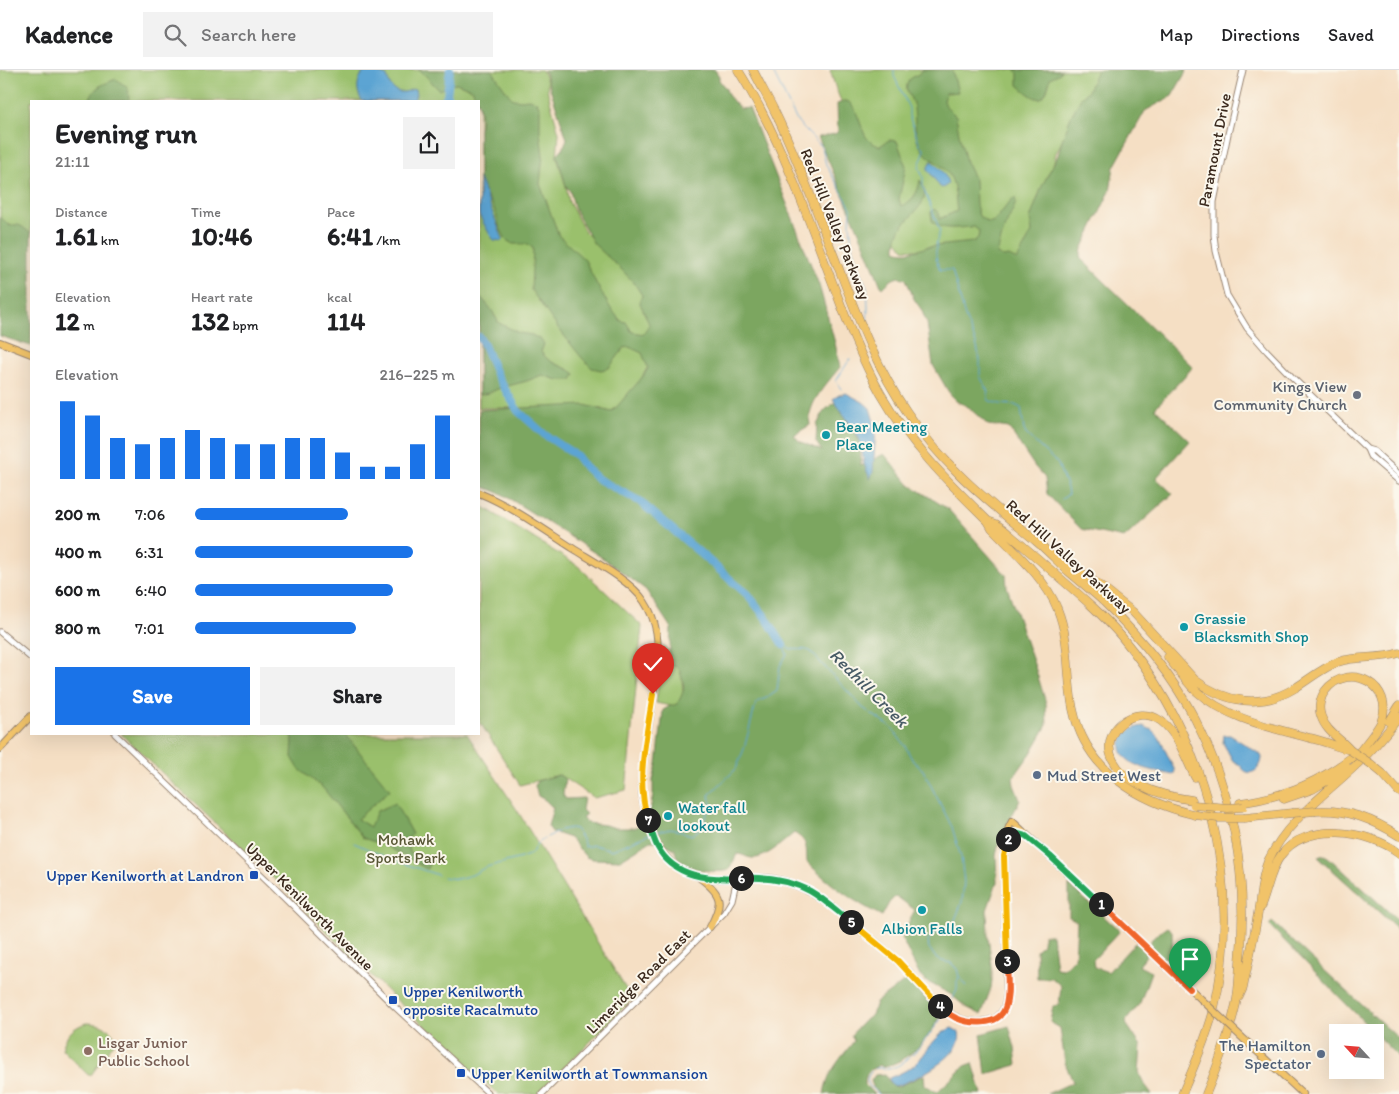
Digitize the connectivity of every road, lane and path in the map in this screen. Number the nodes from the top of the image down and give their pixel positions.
1 (738, 70) edge
2 (752, 70) edge
3 (1243, 70) edge
4 (0, 342) edge
5 (30, 354) edge
6 (1367, 449) junction
7 (1399, 474) edge
8 (1399, 481) edge
9 (480, 493) edge
10 (988, 521) junction
11 (1041, 545) junction
12 (1143, 623) junction
13 (0, 632) edge
14 (1399, 653) edge
15 (30, 657) edge
16 (1399, 706) edge
17 (30, 717) edge
18 (1399, 717) edge
19 (116, 735) edge
20 (0, 749) edge
21 (1350, 750) junction
22 (1362, 754) junction
23 (1116, 778) junction
24 (1399, 792) edge
25 (1205, 796) junction
26 (1193, 803) junction
27 (1026, 836) junction
28 (1399, 836) edge
29 (1399, 853) edge
30 (1004, 856) junction
31 (697, 876) junction
32 (736, 878) junction
33 (1258, 912) junction
34 (710, 927) junction
35 (1236, 1002) junction
36 (489, 1094) edge
37 (542, 1094) edge
38 (1182, 1094) edge
39 (1206, 1094) edge
40 (1303, 1094) edge

1 - 10 highway, Red Hill Valley Parkway
2 - 11 highway, Red Hill Valley Parkway
3 - 6 street, Paramount Drive
4 - 5 main road
6 - 7 street
6 - 8 street
9 - 31 main road
10 - 23 highway
10 - 25 highway, Red Hill Valley Parkway
11 - 12 highway
11 - 35 highway, Red Hill Valley Parkway
12 - 14 highway
12 - 21 highway
13 - 15 street
16 - 22 highway
17 - 20 main road
18 - 22 highway
19 - 36 street, Upper Kenilworth Avenue
21 - 22 highway
21 - 24 highway, bridge
22 - 26 highway, bridge
22 - 33 highway
23 - 26 highway
23 - 28 highway, bridge
25 - 26 highway
25 - 38 highway, Red Hill Valley Parkway
27 - 30 main road
27 - 30 main road
27 - 40 main road, bridge
29 - 33 highway
30 - 32 main road
31 - 32 main road
31 - 34 main road
32 - 34 street, Limeridge Road East
33 - 35 highway
34 - 37 street, Limeridge Road East
35 - 39 highway, Red Hill Valley Parkway

